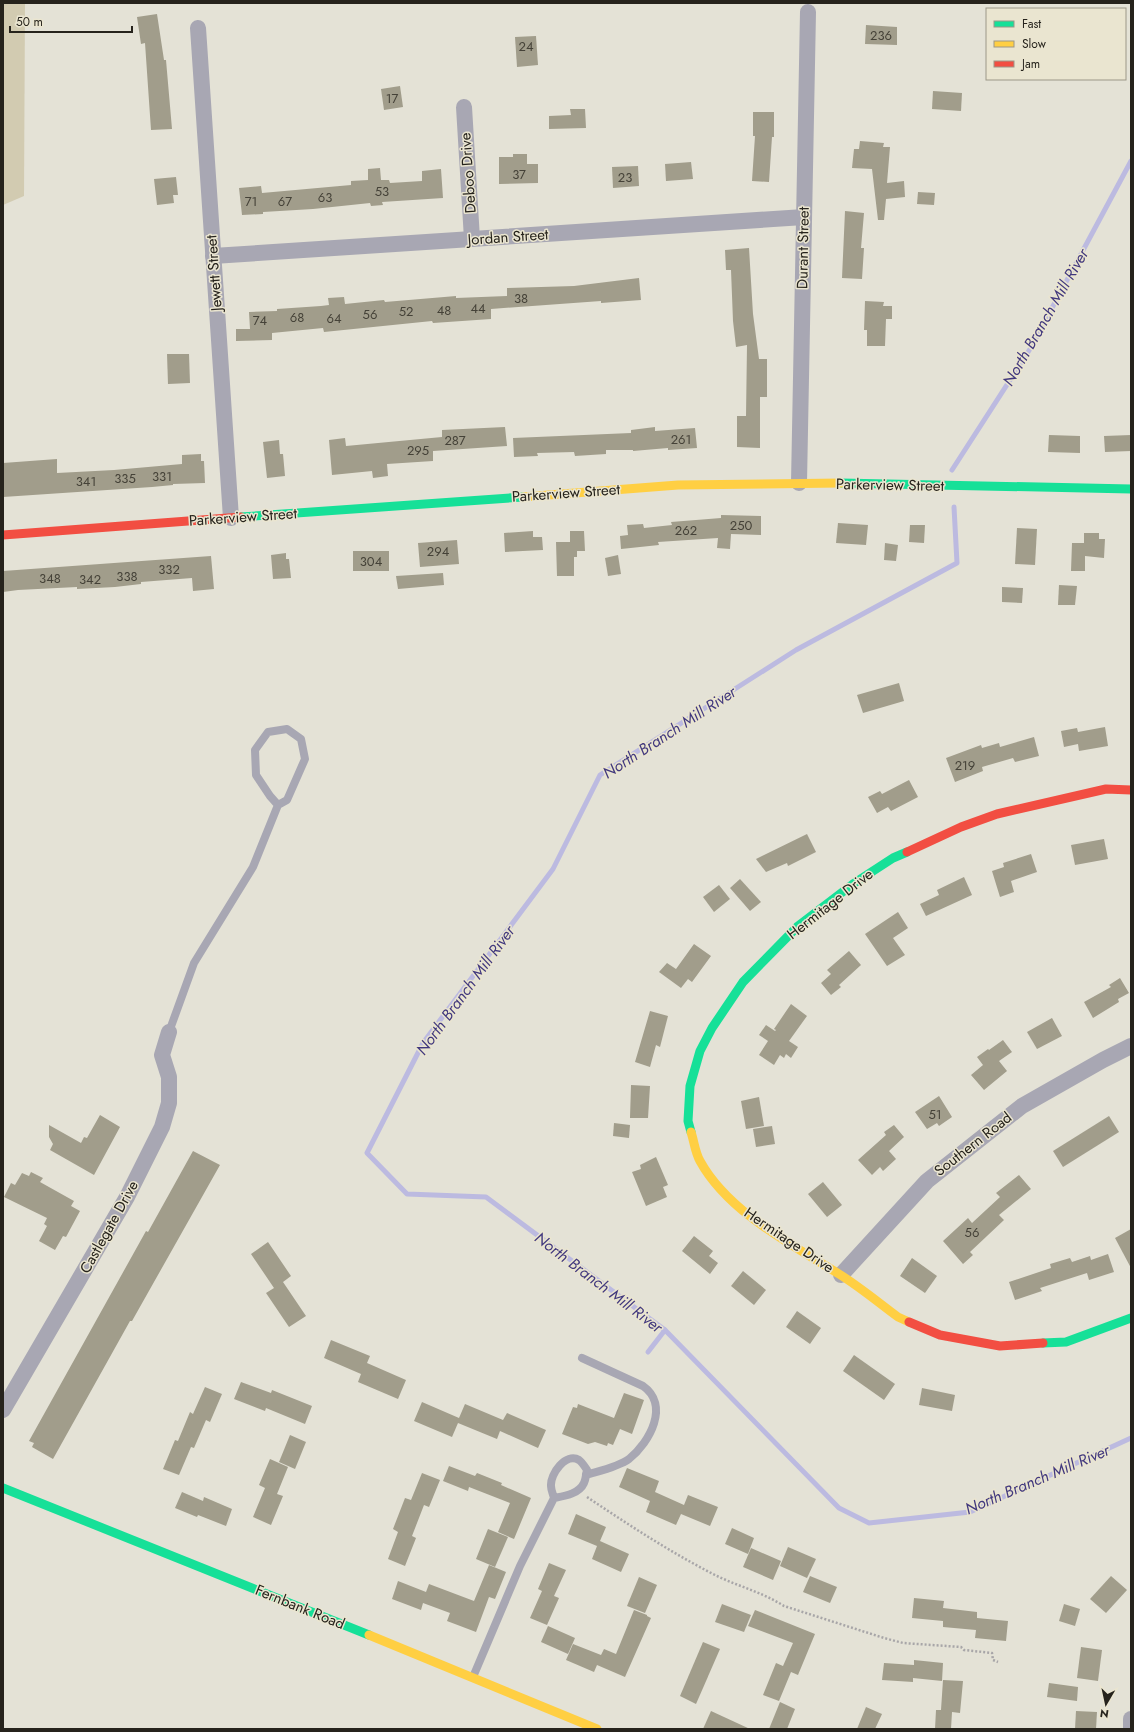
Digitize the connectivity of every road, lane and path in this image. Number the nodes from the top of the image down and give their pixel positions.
1 (808, 12) dead end
2 (198, 28) dead end
3 (464, 107) dead end
4 (804, 217) junction
5 (472, 239) junction
6 (213, 256) junction
7 (798, 483) junction
8 (1131, 489) edge
9 (231, 518) junction
10 (3, 535) edge
11 (1131, 790) edge
12 (278, 805) junction
13 (169, 1032) joint
14 (1131, 1046) edge
15 (841, 1275) junction
16 (1131, 1318) edge
17 (582, 1358) dead end
18 (3, 1410) edge
19 (586, 1475) junction
20 (3, 1488) edge
21 (577, 1491) junction
22 (554, 1498) junction
23 (998, 1662) dead end
24 (473, 1677) junction
25 (1131, 1719) edge
26 (597, 1729) edge
27 (1130, 1729) edge

1 - 4 street, Durant Street
2 - 6 street, Jewett Street
3 - 5 street, Deboo Drive
4 - 5 street, Jordan Street
4 - 7 street, Durant Street
5 - 6 street, Jordan Street
6 - 9 street, Jewett Street
7 - 8 street, Parkerview Street
7 - 9 street, Parkerview Street
9 - 10 street, Parkerview Street
11 - 15 street, Hermitage Drive
12 - 12 lane
12 - 13 lane
13 - 18 street, Castlegate Drive
14 - 15 street, Southern Road
15 - 16 street, Hermitage Drive
17 - 19 lane
19 - 21 lane
19 - 22 lane
20 - 24 street, Fernbank Road
21 - 22 lane
21 - 23 path
22 - 24 lane
24 - 26 street, Fernbank Road
25 - 27 street

